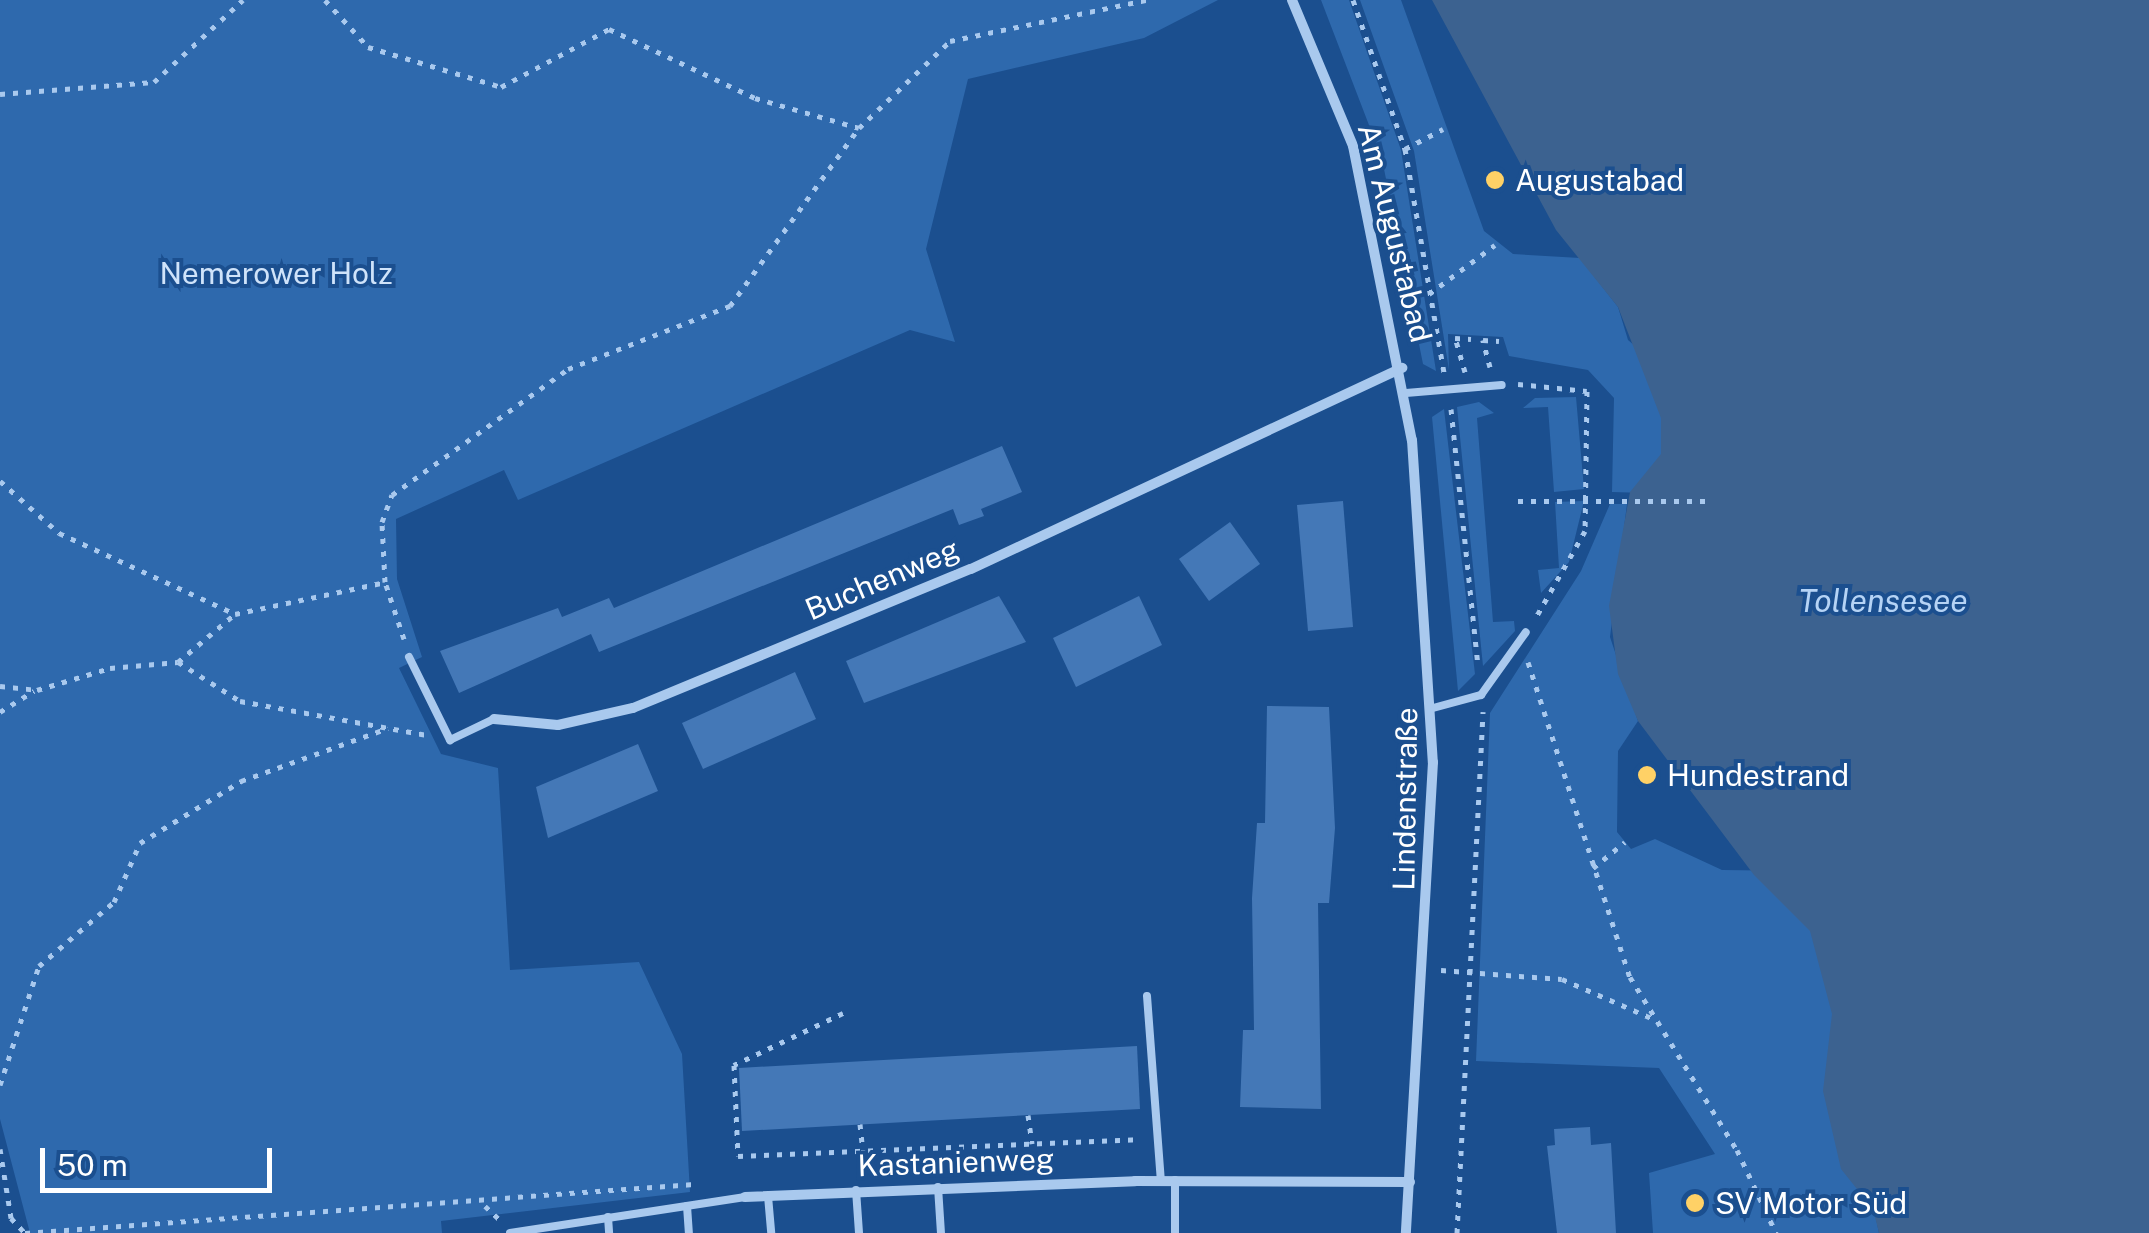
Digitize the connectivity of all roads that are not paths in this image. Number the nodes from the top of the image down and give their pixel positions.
1 (1292, 0) edge
2 (1402, 368) junction
3 (1498, 384) road end
4 (1406, 393) junction
5 (1526, 632) road end
6 (409, 656) road end
7 (1433, 708) junction
8 (494, 719) joint
9 (1148, 996) dead end
10 (1175, 1180) junction
11 (1162, 1181) junction
12 (1410, 1182) junction
13 (938, 1187) junction
14 (856, 1190) junction
15 (768, 1196) junction
16 (745, 1197) joint
17 (687, 1206) junction
18 (608, 1217) junction
19 (510, 1233) edge
20 (608, 1233) edge
21 (689, 1233) edge
22 (771, 1233) edge
23 (859, 1233) edge
24 (941, 1233) edge
25 (1175, 1233) edge
26 (1406, 1233) edge

1 - 2 street, Am Augustabad
2 - 4 street, Lindenstraße
2 - 8 street, Buchenweg
3 - 4 lane
4 - 7 street, Lindenstraße
5 - 7 lane
6 - 8 lane, Buchenweg
7 - 12 street, Lindenstraße
9 - 11 lane
10 - 11 street, Kastanienweg
10 - 12 street, Kastanienweg
10 - 25 lane
11 - 13 street, Kastanienweg
12 - 26 street, Lindenstraße
13 - 14 street, Kastanienweg
13 - 24 lane
14 - 15 street, Kastanienweg
14 - 23 lane
15 - 16 street, Kastanienweg
15 - 22 lane
16 - 17 lane, Kastanienweg
17 - 18 lane, Kastanienweg
17 - 21 lane
18 - 19 lane, Kastanienweg
18 - 20 lane

